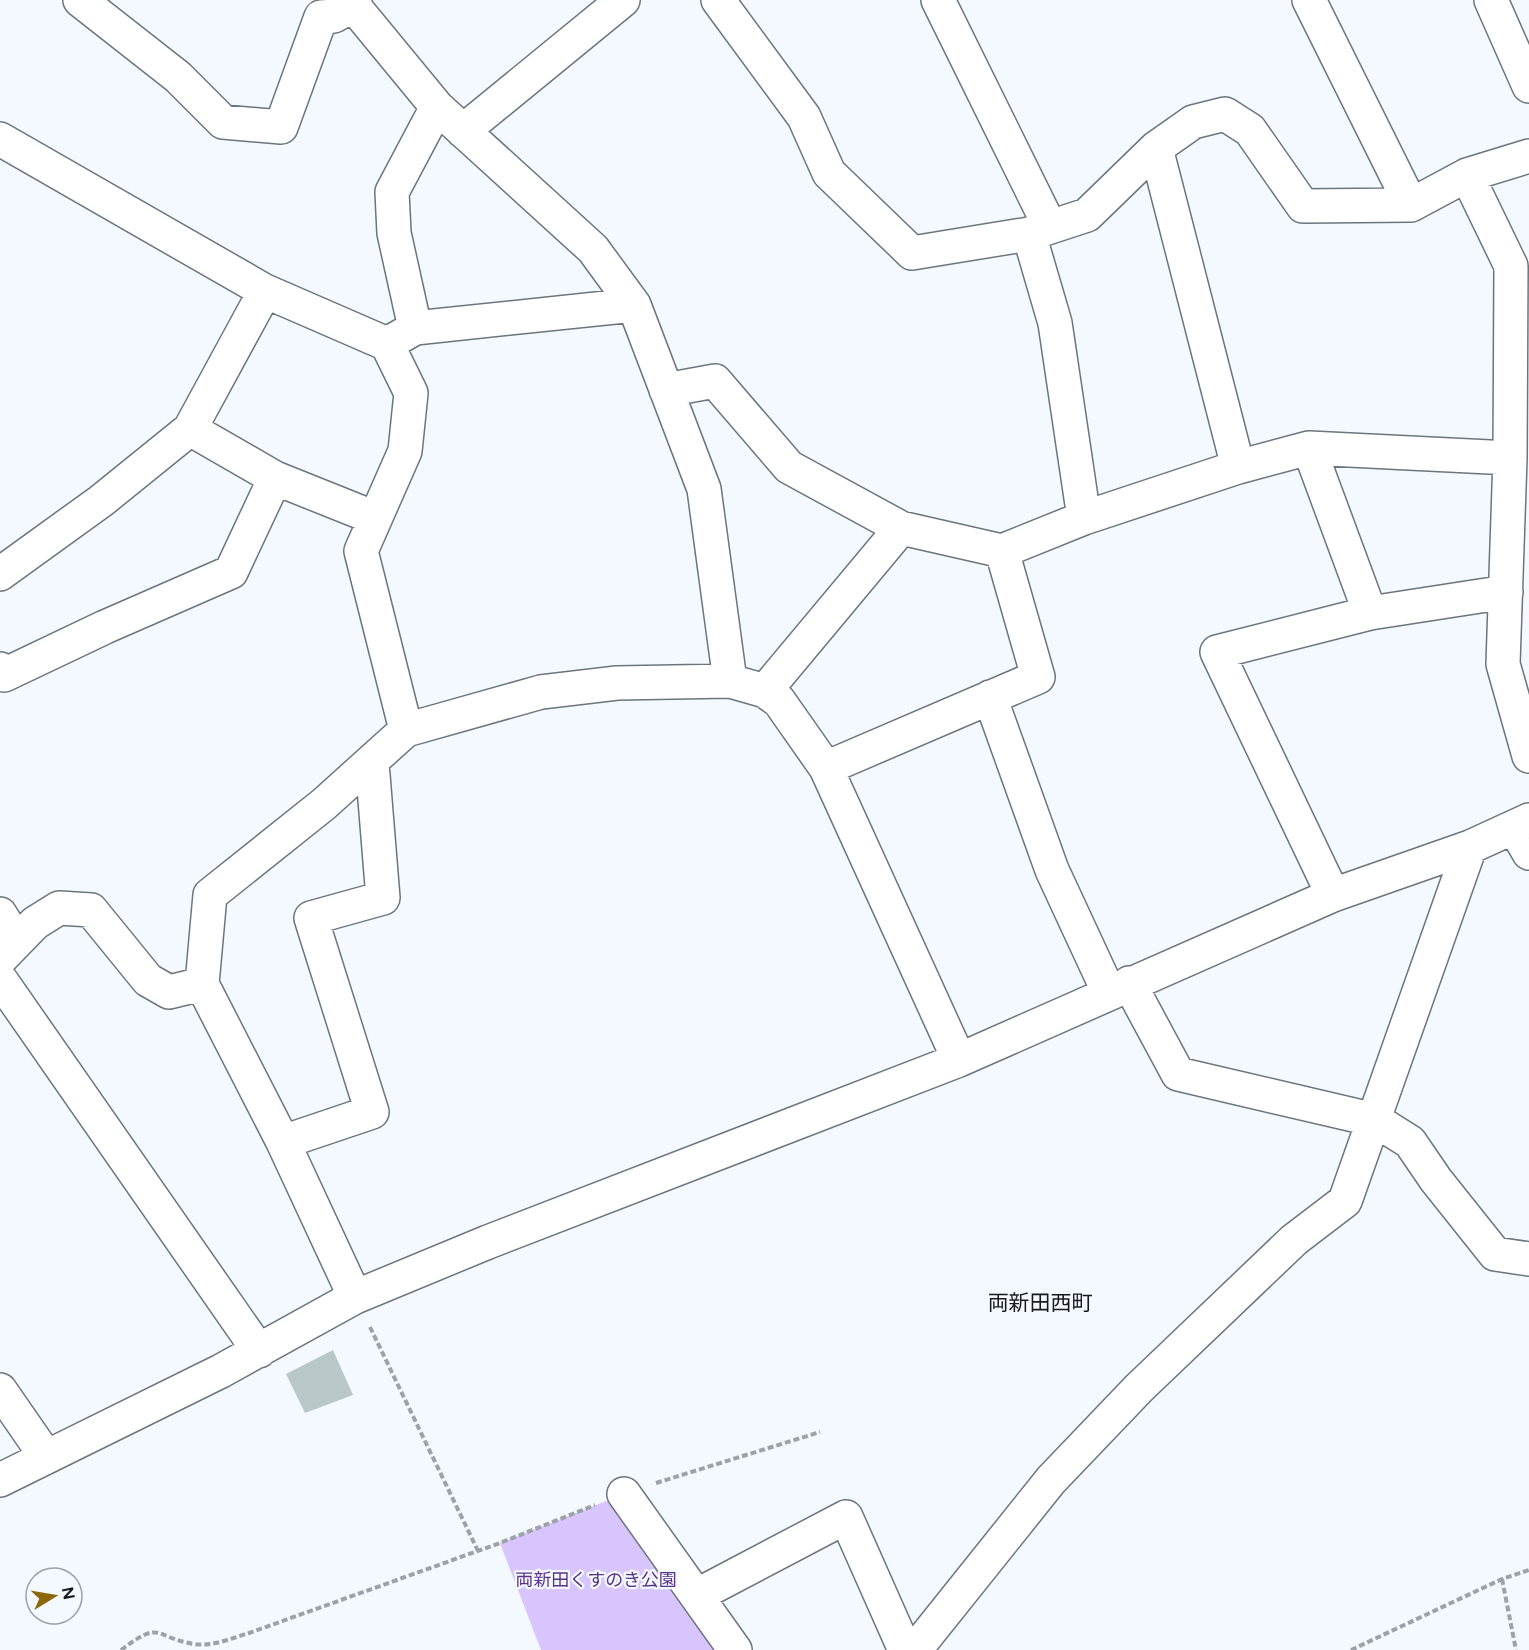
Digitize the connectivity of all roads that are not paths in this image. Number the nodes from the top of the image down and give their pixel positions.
1 (80, 0) edge
2 (623, 0) edge
3 (717, 0) edge
4 (938, 0) edge
5 (1309, 0) edge
6 (1491, 0) edge
7 (354, 2) edge
8 (1529, 86) edge
9 (437, 107) junction
10 (463, 131) junction
11 (0, 139) edge
12 (1156, 148) junction
13 (1529, 156) edge
14 (1467, 176) junction
15 (1411, 205) junction
16 (1039, 230) junction
17 (265, 291) junction
18 (634, 305) junction
19 (415, 327) junction
20 (387, 344) junction
21 (666, 390) junction
22 (190, 429) junction
23 (1309, 448) junction
24 (1517, 450) edge
25 (1238, 467) junction
26 (275, 478) junction
27 (375, 518) junction
28 (1084, 518) junction
29 (901, 528) junction
30 (1002, 551) junction
31 (0, 574) edge
32 (1506, 592) junction
33 (1370, 613) junction
34 (0, 669) edge
35 (730, 681) junction
36 (765, 691) junction
37 (990, 697) junction
38 (406, 730) junction
39 (1529, 756) edge
40 (372, 763) junction
41 (826, 768) junction
42 (1524, 833) edge
43 (1470, 848) junction
44 (1333, 895) junction
45 (0, 914) edge
46 (9, 950) edge
47 (0, 979) edge
48 (202, 984) junction
49 (1119, 988) junction
50 (959, 1060) junction
51 (1375, 1120) junction
52 (283, 1142) junction
53 (1529, 1259) edge
54 (356, 1297) junction
55 (259, 1351) junction
56 (0, 1390) edge
57 (45, 1455) junction
58 (0, 1480) edge
59 (624, 1494) road end
60 (711, 1588) dead end
61 (735, 1650) edge
62 (905, 1650) edge
63 (915, 1650) edge

1 - 7 street
2 - 10 street
3 - 16 street
4 - 16 street
5 - 15 street
6 - 8 street
7 - 9 street
9 - 10 street
9 - 19 street
10 - 18 street
11 - 17 street
12 - 15 street
12 - 16 street
12 - 25 street
13 - 14 street
14 - 15 street
14 - 24 street
16 - 28 street
17 - 20 street
17 - 22 street
18 - 19 street
18 - 21 street
19 - 20 street
20 - 27 street
21 - 29 street
21 - 35 street
22 - 26 street
22 - 31 street
23 - 24 street
23 - 25 street
23 - 33 street
24 - 32 street
25 - 28 street
26 - 27 street
26 - 34 street
27 - 38 street
28 - 30 street
29 - 30 street
29 - 36 street
30 - 37 street
32 - 33 street
32 - 39 street
33 - 44 street
35 - 36 street
35 - 38 street
36 - 41 street
37 - 41 street
37 - 49 street
38 - 40 street
40 - 48 street
40 - 52 street
41 - 50 street
42 - 43 street
43 - 44 street
43 - 51 street
44 - 49 street
45 - 46 street
46 - 48 street
47 - 55 street
48 - 52 street
49 - 50 street
49 - 51 street
50 - 54 street
51 - 53 street
51 - 63 street
52 - 54 street
54 - 55 street
55 - 57 street
56 - 57 street
57 - 58 street
59 - 61 street
60 - 62 street

